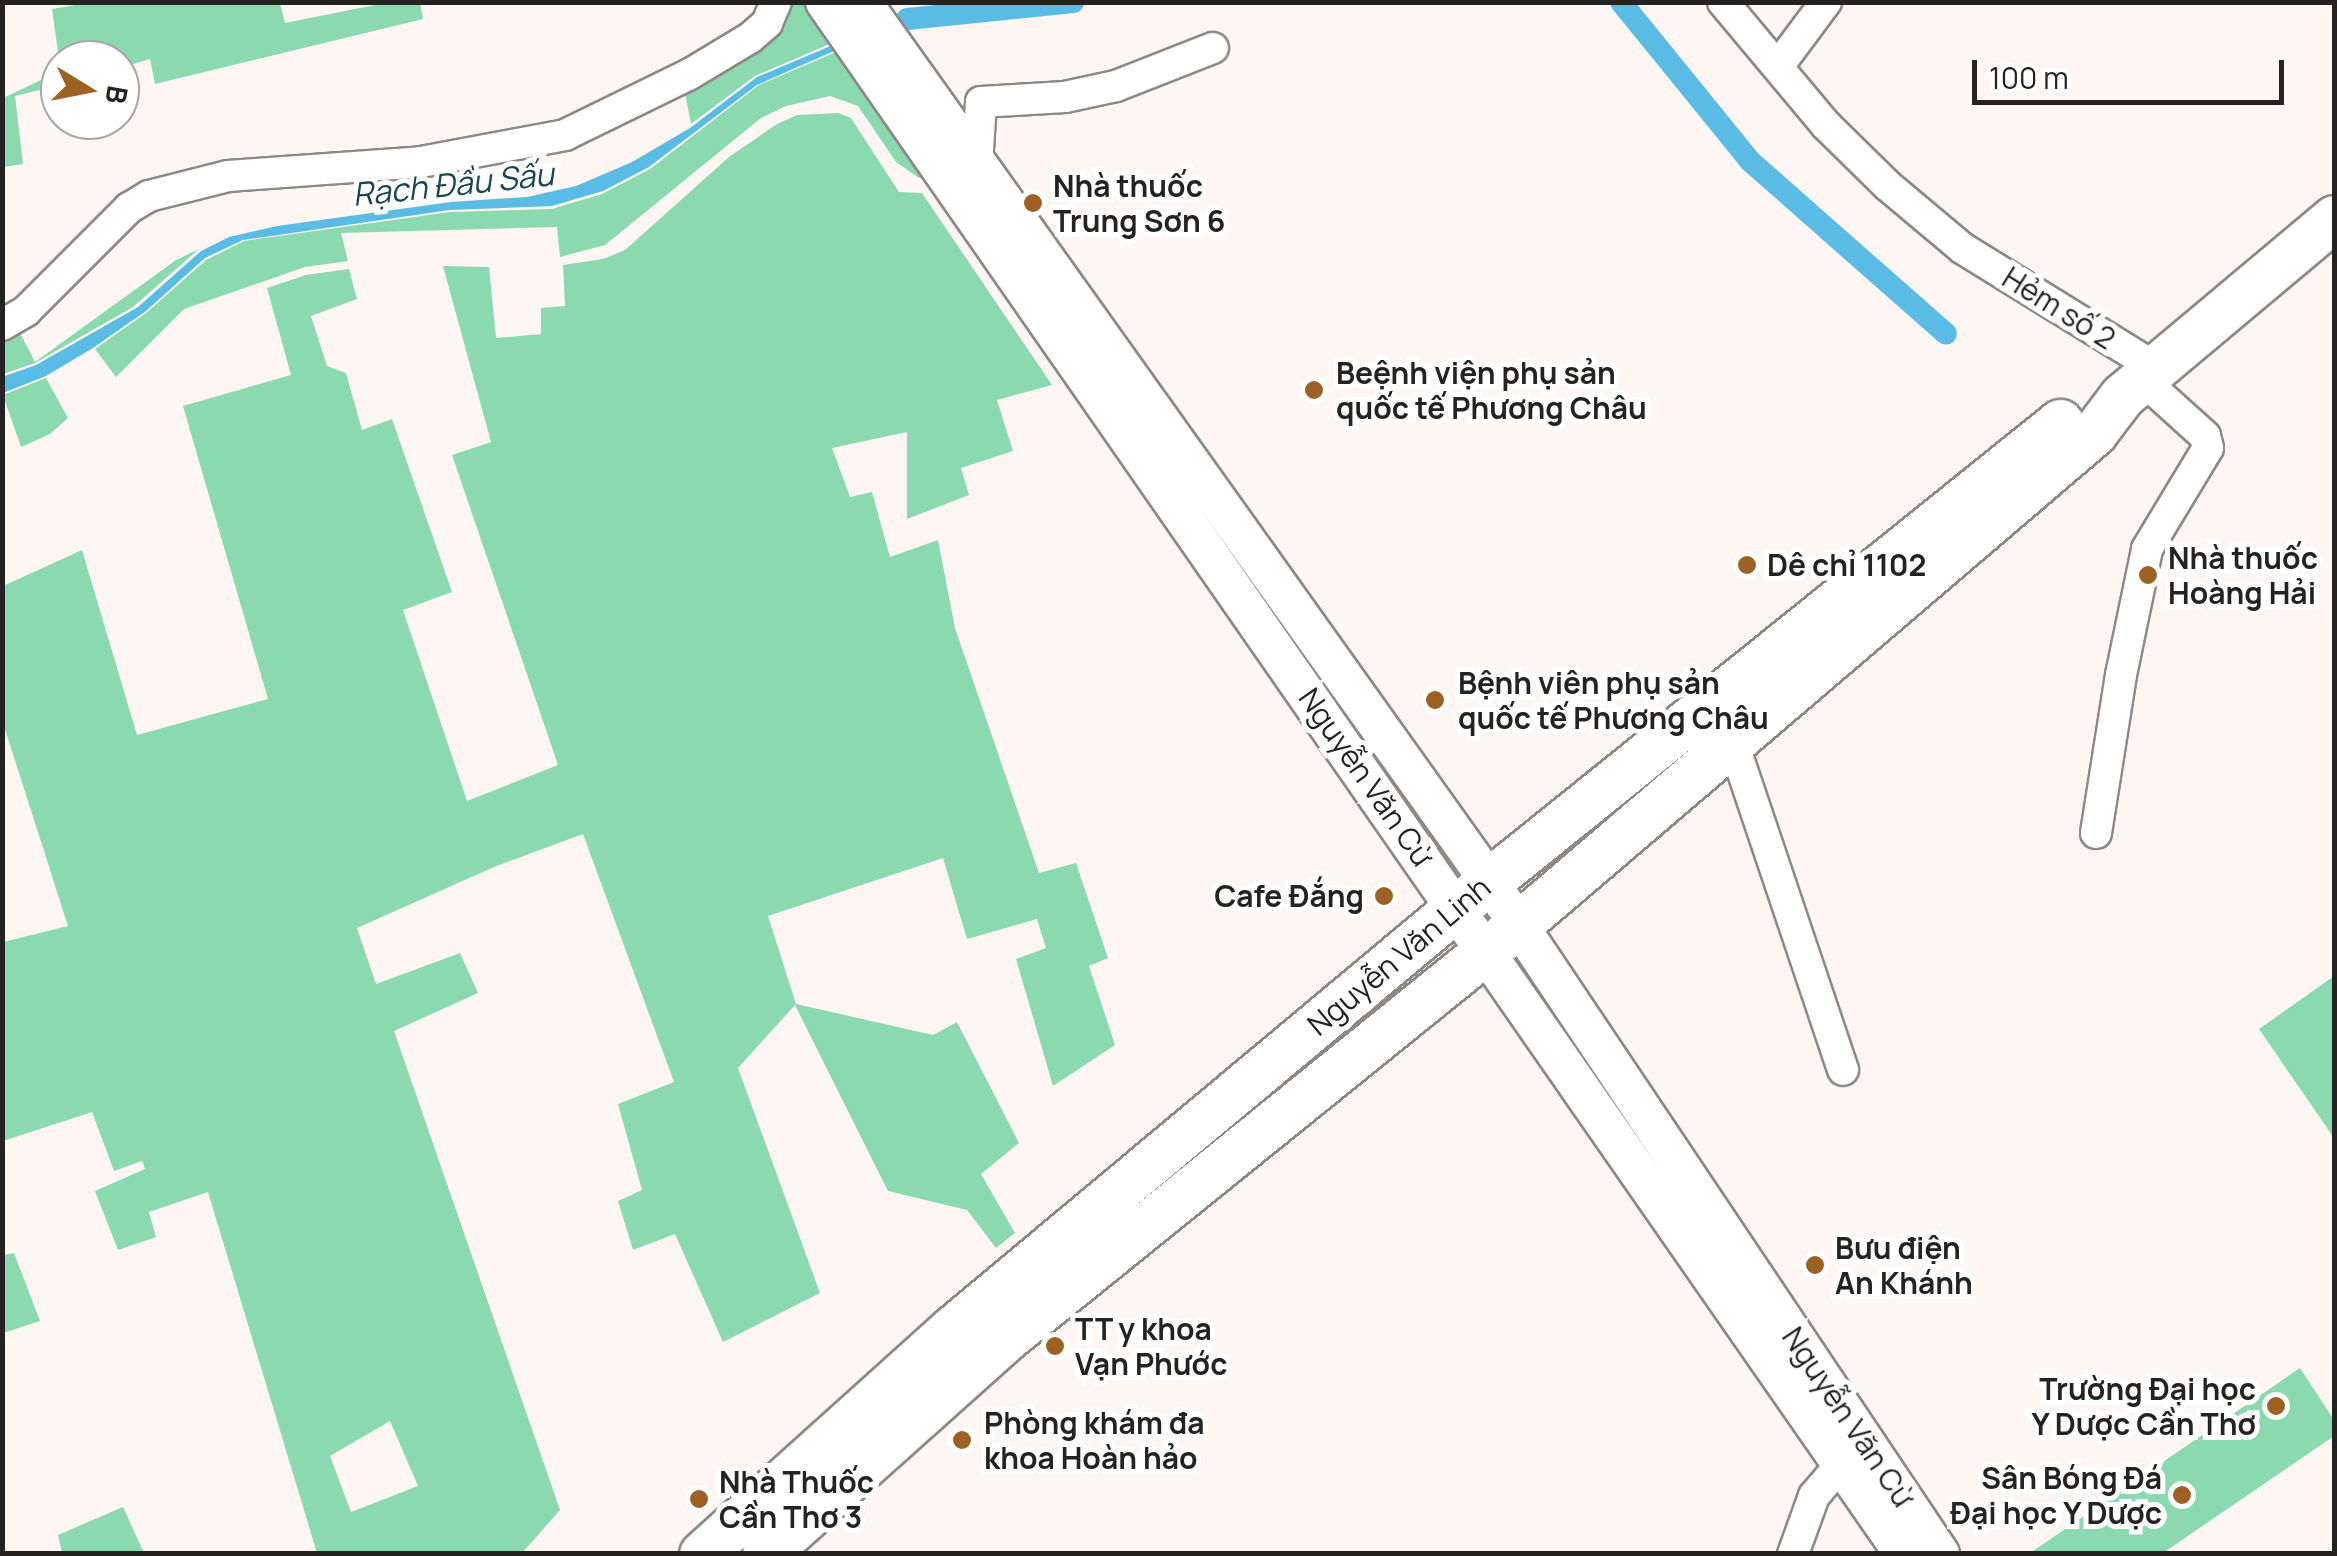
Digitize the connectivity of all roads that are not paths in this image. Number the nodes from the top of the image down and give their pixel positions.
1 (776, 2) edge
2 (1723, 2) edge
3 (1826, 2) edge
4 (846, 6) edge
5 (1213, 48) dead end
6 (1779, 65) junction
7 (892, 72) junction
8 (976, 166) junction
9 (2334, 218) edge
10 (1066, 318) junction
11 (2, 325) edge
12 (2140, 381) junction
13 (1732, 740) junction
14 (2096, 832) dead end
15 (1473, 894) junction
16 (1502, 939) junction
17 (1843, 1070) dead end
18 (1841, 1464) junction
19 (702, 1554) edge
20 (765, 1554) edge
21 (1792, 1554) edge
22 (1904, 1554) edge
23 (1940, 1554) edge

1 - 11 street
2 - 6 street, Hẻm số 2
3 - 6 street
4 - 7 main road, Nguyễn Văn Cừ
5 - 8 street
6 - 12 street, Hẻm số 2
7 - 8 main road, Nguyễn Văn Cừ
7 - 10 main road, Nguyễn Văn Cừ
8 - 10 main road, Nguyễn Văn Cừ
9 - 12 highway, Nguyễn Văn Linh
10 - 15 main road, Nguyễn Văn Cừ
12 - 13 highway, Nguyễn Văn Linh
12 - 14 street, Hẻm số 2
12 - 15 highway, Nguyễn Văn Linh
13 - 16 highway, Nguyễn Văn Linh
13 - 17 street
15 - 16 main road, Nguyễn Văn Cừ
15 - 19 highway, Nguyễn Văn Linh
16 - 18 main road, Nguyễn Văn Cừ
16 - 20 highway, Nguyễn Văn Linh
16 - 23 main road, Nguyễn Văn Cừ
18 - 21 street
18 - 22 main road, Nguyễn Văn Cừ

